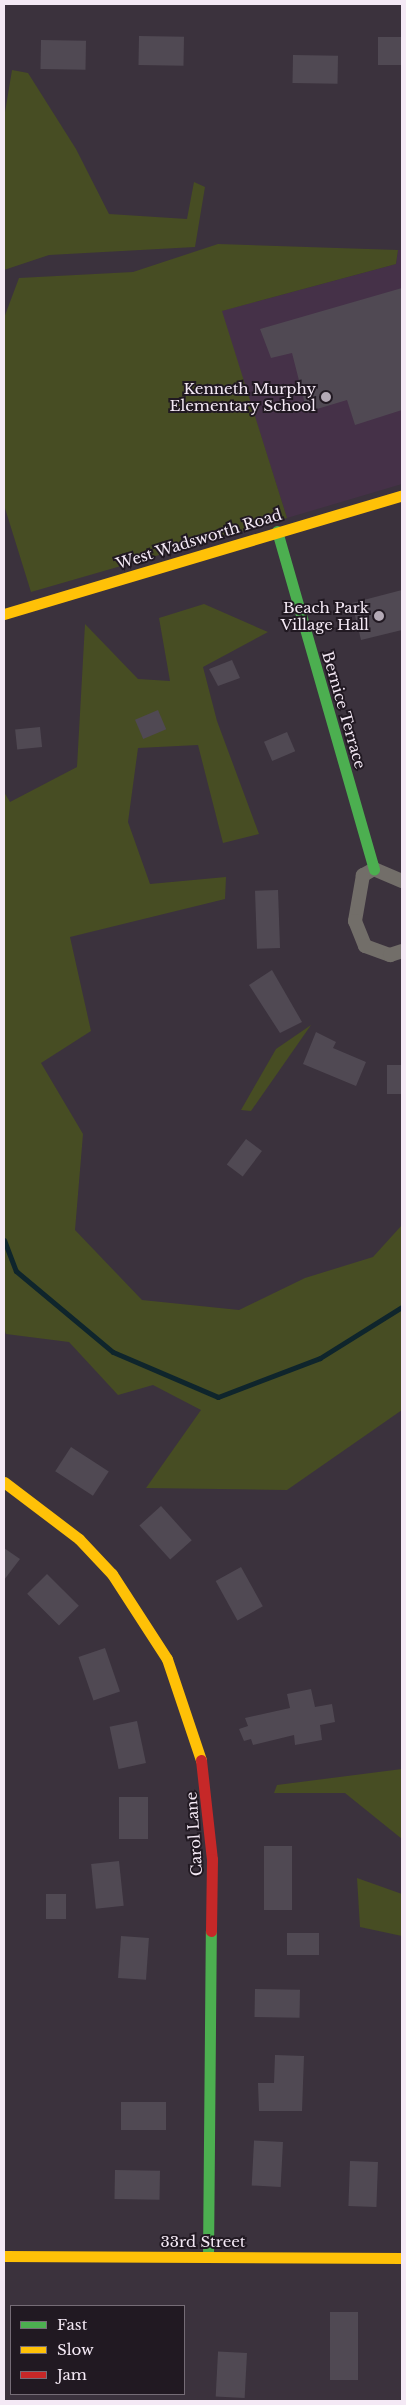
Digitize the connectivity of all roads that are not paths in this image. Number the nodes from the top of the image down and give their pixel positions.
1 (402, 495) edge
2 (278, 531) junction
3 (4, 614) edge
4 (374, 869) junction
5 (402, 881) edge
6 (402, 951) edge
7 (4, 1482) edge
8 (4, 2256) edge
9 (208, 2257) junction
10 (402, 2258) edge

1 - 2 street, West Wadsworth Road
2 - 3 street, West Wadsworth Road
2 - 4 street, Bernice Terrace
4 - 5 street
4 - 6 street
7 - 9 street, Carol Lane
8 - 9 street, 33rd Street
9 - 10 street, 33rd Street

